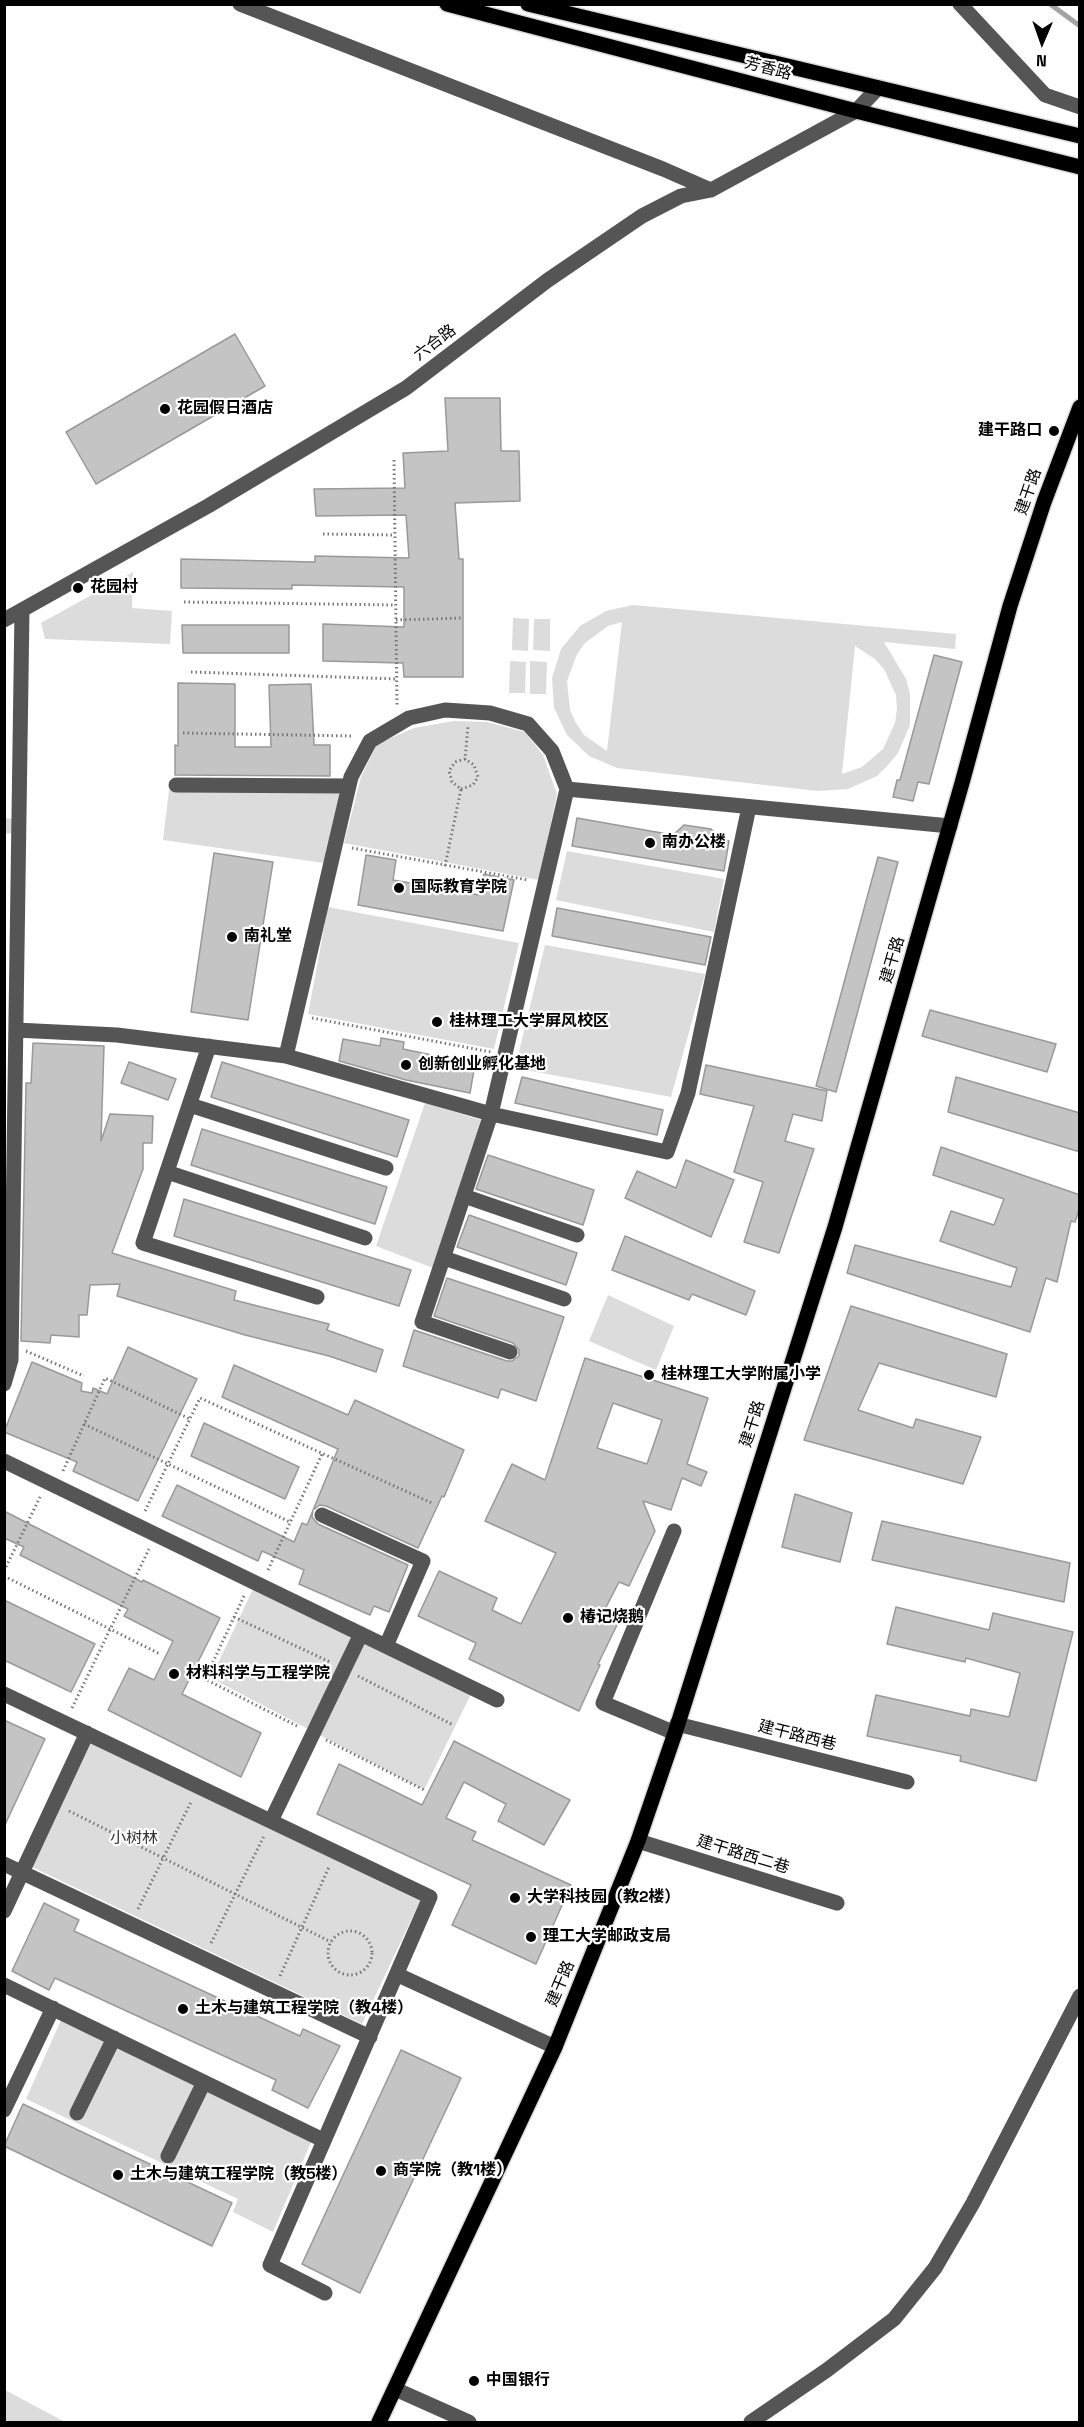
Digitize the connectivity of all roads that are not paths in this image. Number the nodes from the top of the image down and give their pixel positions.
1 (240, 4) edge
2 (447, 4) edge
3 (528, 4) edge
4 (960, 4) edge
5 (878, 88) junction
6 (1080, 107) edge
7 (856, 111) junction
8 (1080, 136) edge
9 (1080, 167) edge
10 (711, 190) junction
11 (1080, 407) edge
12 (22, 610) junction
13 (4, 620) edge
14 (176, 785) dead end
15 (348, 786) junction
16 (567, 789) junction
17 (749, 807) junction
18 (950, 826) junction
19 (16, 1030) junction
20 (209, 1046) junction
21 (286, 1056) junction
22 (10, 1082) edge
23 (190, 1105) junction
24 (491, 1114) junction
25 (386, 1168) dead end
26 (167, 1172) junction
27 (464, 1196) junction
28 (577, 1235) dead end
29 (365, 1238) dead end
30 (444, 1258) junction
31 (316, 1297) dead end
32 (564, 1299) dead end
33 (510, 1352) dead end
34 (4, 1384) edge
35 (4, 1461) edge
36 (322, 1515) dead end
37 (674, 1531) dead end
38 (361, 1634) junction
39 (386, 1646) junction
40 (4, 1694) edge
41 (497, 1700) dead end
42 (676, 1729) junction
43 (87, 1733) junction
44 (907, 1782) dead end
45 (271, 1821) junction
46 (638, 1841) junction
47 (4, 1864) edge
48 (22, 1872) junction
49 (837, 1903) dead end
50 (4, 1911) edge
51 (398, 1975) junction
52 (4, 1985) edge
53 (1080, 1996) edge
54 (53, 2008) junction
55 (370, 2037) junction
56 (114, 2038) junction
57 (555, 2047) junction
58 (204, 2082) junction
59 (4, 2110) edge
60 (77, 2113) dead end
61 (323, 2140) junction
62 (168, 2157) dead end
63 (325, 2293) dead end
64 (395, 2389) junction
65 (379, 2422) edge
66 (469, 2422) edge
67 (751, 2422) edge

1 - 10 street
2 - 7 main road, 芳香路
3 - 5 main road, 芳香路
4 - 6 street
5 - 7 street, 六合路
5 - 8 main road, 芳香路
7 - 9 main road, 芳香路
7 - 10 street, 六合路
10 - 12 street, 六合路
11 - 18 main road, 建干路
12 - 13 street, 六合路
12 - 19 street
14 - 15 street
15 - 16 street
15 - 21 street
16 - 17 street
16 - 24 street
17 - 18 street
17 - 24 street
18 - 42 main road, 建干路
19 - 20 street
19 - 22 street
20 - 21 street
20 - 23 street
21 - 24 street
22 - 34 street
23 - 25 street
23 - 26 street
24 - 27 street
26 - 29 street
26 - 31 street
27 - 28 street
27 - 30 street
30 - 32 street
30 - 33 street
35 - 38 street
36 - 39 street
37 - 42 street, 建干路西巷
38 - 39 street
38 - 45 street
39 - 41 street
40 - 43 street
42 - 44 street, 建干路西巷
42 - 46 main road, 建干路
43 - 45 street
43 - 48 street
45 - 51 street
46 - 49 street, 建干路西二巷
46 - 57 main road, 建干路
47 - 48 street
48 - 50 street
48 - 55 street
51 - 55 street
51 - 57 street
52 - 54 street
53 - 67 street
54 - 56 street
54 - 59 street
55 - 61 street
56 - 58 street
56 - 60 street
57 - 64 main road, 建干路
58 - 61 street
58 - 62 street
61 - 63 street
64 - 65 main road, 建干路
64 - 66 street

